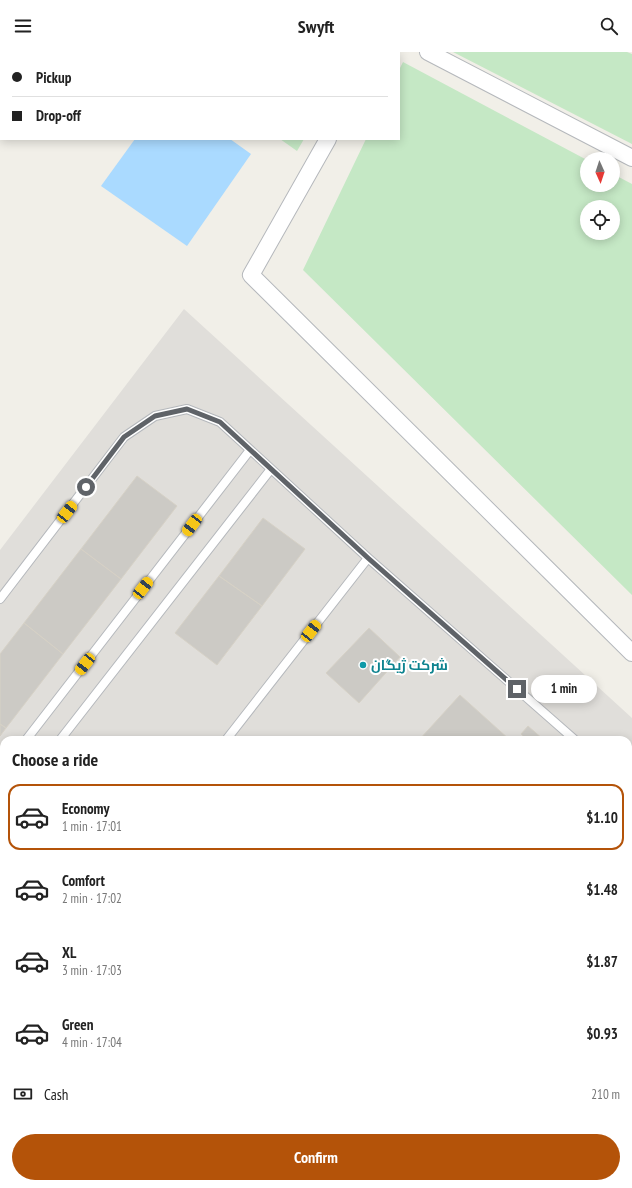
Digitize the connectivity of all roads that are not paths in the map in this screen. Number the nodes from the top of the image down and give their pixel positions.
1 (428, 52) edge
2 (327, 140) edge
3 (632, 158) edge
4 (250, 450) junction
5 (271, 469) junction
6 (368, 558) junction
7 (0, 599) edge
8 (632, 653) edge
9 (29, 736) edge
10 (63, 736) edge
11 (229, 736) edge
12 (570, 736) edge

1 - 3 street
2 - 8 street
4 - 5 lane
4 - 7 lane
4 - 9 lane
5 - 6 lane
5 - 10 lane
6 - 11 lane
6 - 12 lane

